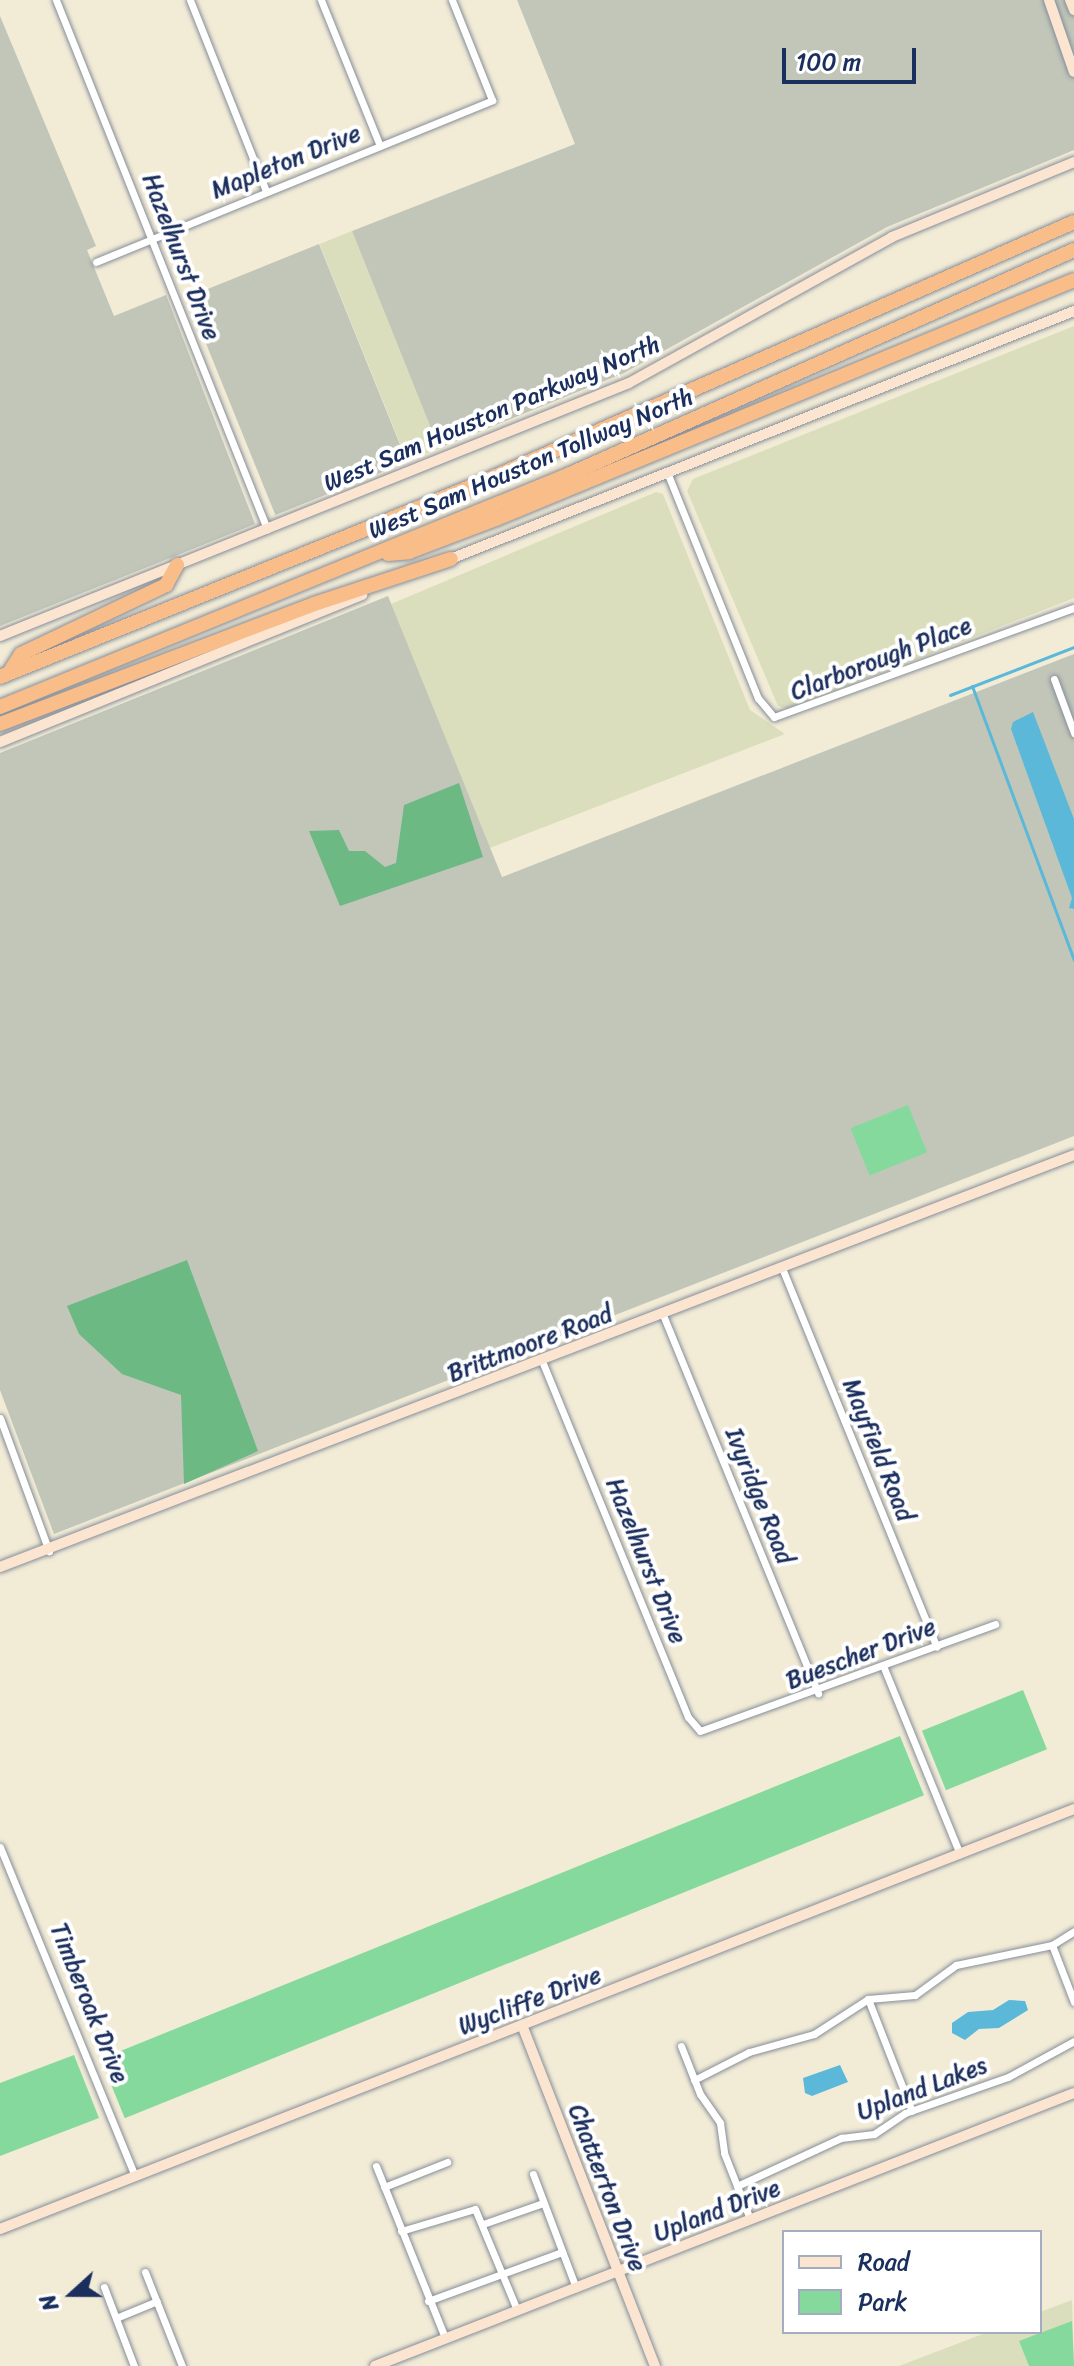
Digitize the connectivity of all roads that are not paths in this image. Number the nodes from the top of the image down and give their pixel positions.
1 (56, 0) edge
2 (190, 0) edge
3 (321, 0) edge
4 (452, 0) edge
5 (1049, 0) edge
6 (1070, 0) edge
7 (1074, 10) edge
8 (1074, 72) edge
9 (380, 146) junction
10 (1074, 154) edge
11 (1074, 162) edge
12 (1057, 170) junction
13 (1074, 172) edge
14 (266, 191) junction
15 (1074, 222) edge
16 (153, 236) junction
17 (1074, 250) edge
18 (96, 262) dead end
19 (1074, 280) edge
20 (1074, 311) edge
21 (667, 472) junction
22 (267, 529) junction
23 (375, 555) junction
24 (451, 559) junction
25 (177, 565) junction
26 (1074, 608) edge
27 (0, 636) edge
28 (4, 675) edge
29 (1054, 679) dead end
30 (0, 707) edge
31 (0, 724) edge
32 (1074, 733) edge
33 (0, 742) edge
34 (1074, 1155) edge
35 (782, 1268) junction
36 (663, 1315) junction
37 (542, 1361) junction
38 (0, 1418) edge
39 (49, 1551) junction
40 (0, 1567) edge
41 (995, 1624) dead end
42 (937, 1647) junction
43 (884, 1668) junction
44 (818, 1693) junction
45 (741, 1719) joint
46 (1074, 1809) edge
47 (0, 1847) edge
48 (960, 1854) junction
49 (1074, 1931) edge
50 (1052, 1945) junction
51 (868, 1999) junction
52 (1074, 2002) edge
53 (522, 2025) junction
54 (1074, 2041) edge
55 (681, 2046) dead end
56 (694, 2080) junction
57 (1074, 2093) edge
58 (912, 2111) junction
59 (447, 2162) dead end
60 (376, 2166) dead end
61 (533, 2174) dead end
62 (135, 2176) junction
63 (737, 2186) junction
64 (384, 2187) junction
65 (543, 2203) junction
66 (750, 2219) junction
67 (483, 2224) junction
68 (0, 2229) edge
69 (401, 2231) junction
70 (562, 2252) junction
71 (618, 2271) junction
72 (145, 2272) dead end
73 (502, 2273) junction
74 (104, 2287) dead end
75 (576, 2288) junction
76 (157, 2301) junction
77 (428, 2301) junction
78 (517, 2310) junction
79 (116, 2318) junction
80 (445, 2338) junction
81 (379, 2365) edge
82 (134, 2366) edge
83 (182, 2366) edge
84 (655, 2366) edge

1 - 16 street, Hazelhurst Drive
2 - 14 street
3 - 9 street
4 - 9 street, Mapleton Drive
5 - 8 main road
6 - 7 main road
9 - 14 street, Mapleton Drive
10 - 12 main road
11 - 12 main road, West Sam Houston Parkway North
12 - 13 main road
12 - 22 main road, West Sam Houston Parkway North
14 - 16 street, Mapleton Drive
15 - 28 highway, West Sam Houston Tollway North
16 - 18 street, Mapleton Drive
16 - 22 street, Hazelhurst Drive
17 - 23 highway, West Sam Houston Tollway North
19 - 23 highway
20 - 21 main road
21 - 24 main road
21 - 26 street, Clarborough Place
22 - 25 main road, West Sam Houston Parkway North
23 - 30 highway, West Sam Houston Tollway North
24 - 31 highway
24 - 33 main road
25 - 27 main road, West Sam Houston Parkway North
25 - 28 highway
29 - 32 street
34 - 35 main road, Brittmoore Road
35 - 36 main road, Brittmoore Road
35 - 42 street, Mayfield Road
36 - 37 main road, Brittmoore Road
36 - 44 street, Ivyridge Road
37 - 39 main road, Brittmoore Road
37 - 45 street, Hazelhurst Drive
38 - 39 street
39 - 40 main road, Brittmoore Road
41 - 42 street, Buescher Drive
42 - 43 street, Buescher Drive
43 - 44 street, Buescher Drive
43 - 48 street
44 - 45 street, Buescher Drive
46 - 48 main road, Wycliffe Drive
47 - 62 street, Timberoak Drive
48 - 53 main road, Wycliffe Drive
49 - 50 street
50 - 51 street
50 - 52 street
51 - 56 street
51 - 58 street
53 - 62 main road, Wycliffe Drive
53 - 71 main road, Chatterton Drive
54 - 58 street, Upland Lakes
55 - 56 street
56 - 63 street
57 - 66 main road, Upland Drive
58 - 63 street, Upland Lakes
59 - 64 street
60 - 64 street
61 - 65 street
62 - 68 main road, Wycliffe Drive
63 - 66 street
64 - 69 street
65 - 67 street
65 - 70 street
66 - 71 main road, Upland Drive
67 - 69 street
67 - 73 street
69 - 77 street
70 - 73 street
70 - 75 street
71 - 75 main road, Upland Drive
71 - 84 main road, Chatterton Drive
72 - 76 street
73 - 77 street
73 - 78 street
74 - 79 street
75 - 78 main road, Upland Drive
76 - 79 street
76 - 83 street
77 - 80 street
78 - 80 main road, Upland Drive
79 - 82 street
80 - 81 main road, Upland Drive

